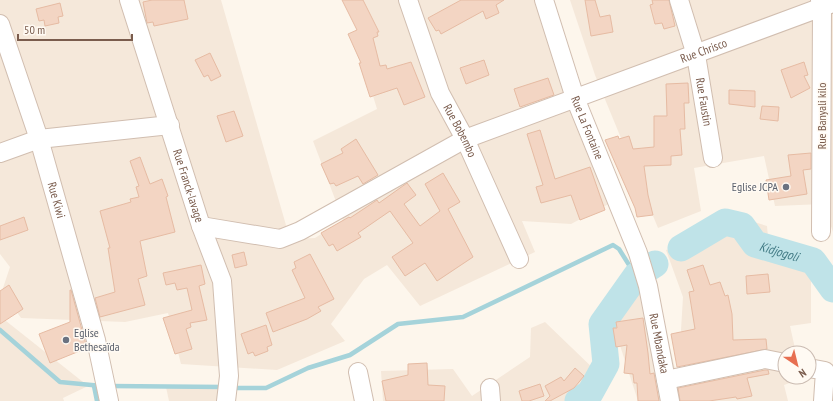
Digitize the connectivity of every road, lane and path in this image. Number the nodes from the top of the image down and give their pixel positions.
1 (129, 0) edge
2 (408, 0) edge
3 (544, 0) edge
4 (679, 0) edge
5 (825, 3) edge
6 (0, 24) edge
7 (696, 55) junction
8 (575, 98) junction
9 (170, 125) junction
10 (39, 139) junction
11 (465, 139) junction
12 (0, 154) edge
13 (713, 158) dead end
14 (201, 226) junction
15 (821, 232) dead end
16 (519, 258) dead end
17 (648, 286) joint
18 (777, 361) edge
19 (817, 370) edge
20 (358, 372) dead end
21 (666, 380) junction
22 (225, 398) edge
23 (108, 399) edge
24 (364, 401) edge
25 (670, 401) edge
26 (823, 401) edge

1 - 9 street, Rue Franck-lavage
2 - 11 street, Rue Bobembo
3 - 8 street, Rue La Fontaine
4 - 7 street, Rue Faustin
5 - 7 street, Rue Chrisco
5 - 15 street, Rue Banyali kilo
6 - 10 street, Rue Kiwi
7 - 8 street, Rue Chrisco
7 - 13 street, Rue Faustin
8 - 11 street, Rue Chrisco
8 - 17 street, Rue La Fontaine
9 - 10 street
9 - 14 street, Rue Franck-lavage
10 - 12 street
10 - 23 street, Rue Kiwi
11 - 14 street, Rue Chrisco
11 - 16 street, Rue Bobembo
14 - 22 street, Rue Franck-lavage
17 - 21 street, Rue Mbandaka
18 - 21 street
19 - 26 street
20 - 24 street
21 - 25 street, Rue Mbandaka

